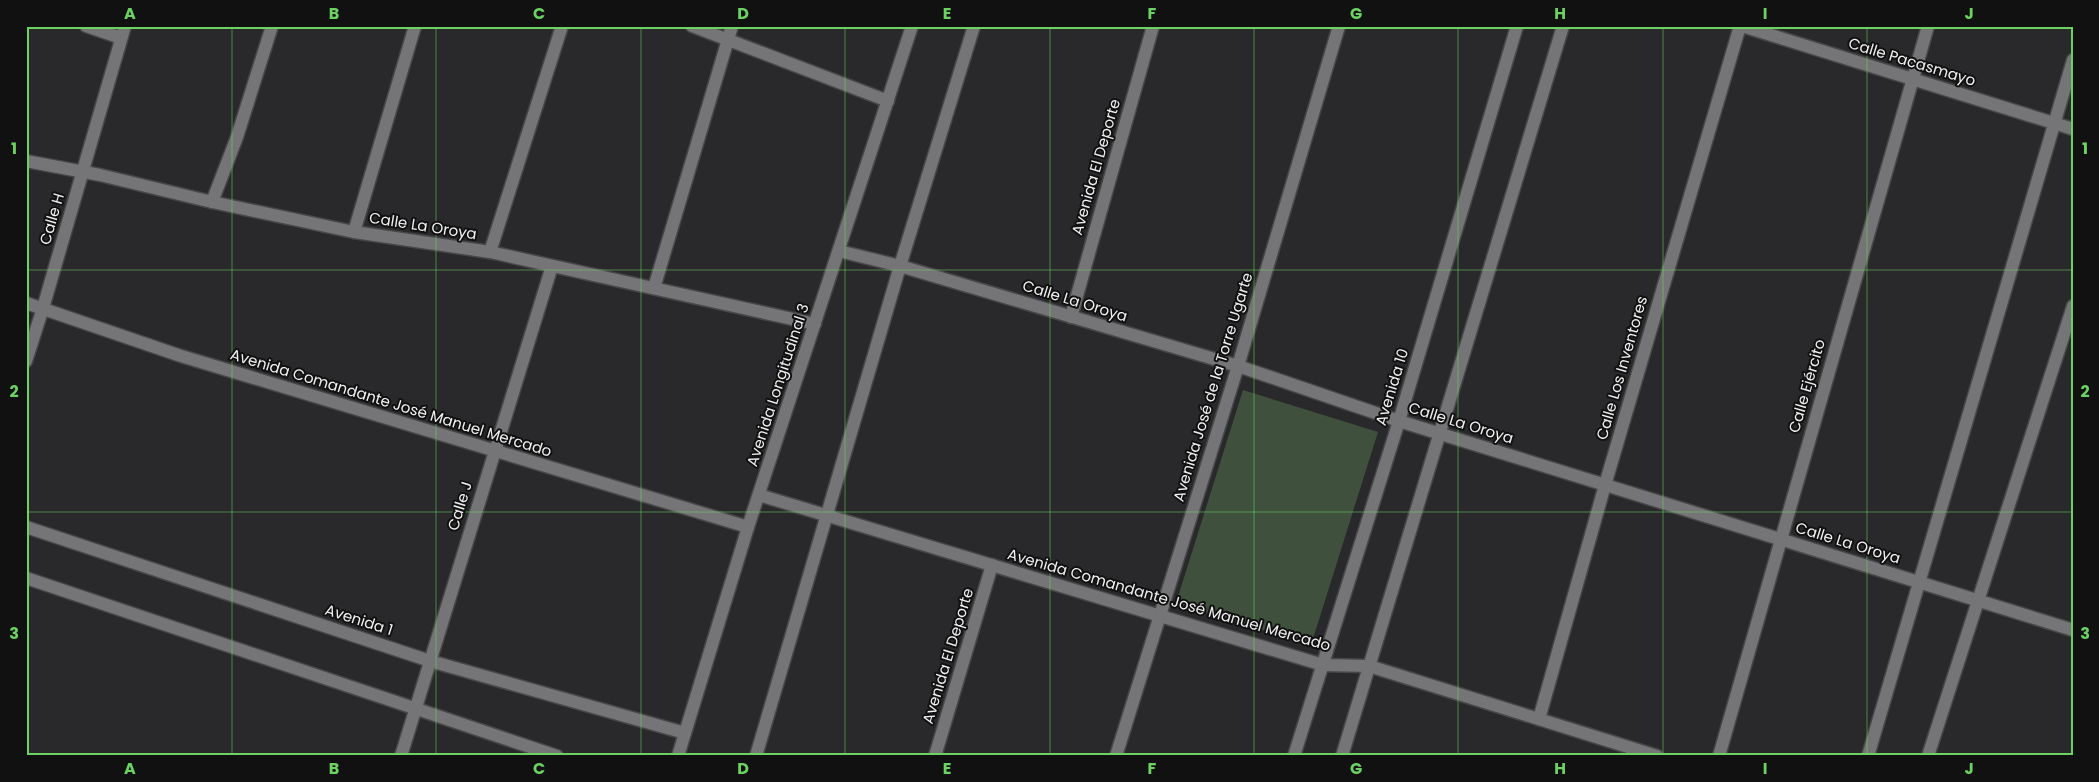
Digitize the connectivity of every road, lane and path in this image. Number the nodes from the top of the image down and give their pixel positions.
1 (86, 26) edge
2 (272, 26) edge
3 (415, 26) edge
4 (562, 26) edge
5 (692, 26) edge
6 (732, 26) edge
7 (912, 26) edge
8 (974, 26) edge
9 (1153, 26) edge
10 (1338, 26) edge
11 (1517, 26) edge
12 (1563, 26) edge
13 (1741, 26) edge
14 (1928, 26) edge
15 (123, 32) edge
16 (728, 40) junction
17 (2073, 60) edge
18 (1912, 78) junction
19 (888, 101) junction
20 (2054, 122) junction
21 (2073, 129) edge
22 (26, 161) edge
23 (82, 172) junction
24 (212, 202) junction
25 (354, 232) junction
26 (839, 251) junction
27 (490, 252) junction
28 (552, 266) junction
29 (900, 266) junction
30 (654, 288) junction
31 (26, 303) edge
32 (2073, 306) edge
33 (43, 308) junction
34 (1071, 317) junction
35 (815, 324) junction
36 (26, 361) edge
37 (1238, 366) junction
38 (1399, 421) junction
39 (1439, 433) junction
40 (494, 451) junction
41 (1605, 485) junction
42 (759, 496) junction
43 (828, 516) junction
44 (26, 527) edge
45 (748, 527) junction
46 (1781, 540) junction
47 (992, 565) junction
48 (26, 578) edge
49 (1919, 582) junction
50 (1978, 601) junction
51 (1159, 616) junction
52 (2073, 630) edge
53 (430, 661) junction
54 (1323, 665) junction
55 (1368, 666) junction
56 (415, 709) junction
57 (1539, 719) junction
58 (685, 733) junction
59 (1622, 751) edge
60 (401, 756) edge
61 (557, 756) edge
62 (678, 756) edge
63 (756, 756) edge
64 (935, 756) edge
65 (1116, 756) edge
66 (1294, 756) edge
67 (1342, 756) edge
68 (1657, 756) edge
69 (1719, 756) edge
70 (1868, 756) edge
71 (1928, 756) edge

1 - 15 street
2 - 24 street
3 - 25 street
4 - 27 street
5 - 16 street
6 - 16 street
7 - 19 street, Avenida Longitudinal 3
8 - 29 street
9 - 34 street, Avenida El Deporte
10 - 37 street, Avenida José de la Torre Ugarte
11 - 38 street, Avenida 10
12 - 39 street
13 - 18 street, Calle Pacasmayo
13 - 41 street, Calle Los Inventores
14 - 18 street, Calle Ejército
15 - 23 street, Calle H
16 - 19 street
16 - 30 street
17 - 20 street
18 - 20 street, Calle Pacasmayo
18 - 46 street, Calle Ejército
19 - 26 street, Avenida Longitudinal 3
20 - 21 street, Calle Pacasmayo
20 - 49 street
22 - 23 street, Calle La Oroya
23 - 24 street, Calle La Oroya
23 - 33 street, Calle H
24 - 25 street, Calle La Oroya
25 - 27 street, Calle La Oroya
26 - 29 street, Calle La Oroya
26 - 35 street, Avenida Longitudinal 3
27 - 28 street, Calle La Oroya
28 - 30 street, Calle La Oroya
28 - 40 street, Calle J
29 - 34 street, Calle La Oroya
29 - 43 street
30 - 35 street, Calle La Oroya
31 - 33 street, Avenida Comandante José Manuel Mercado
32 - 50 street
33 - 36 street, Calle H
33 - 40 street, Avenida Comandante José Manuel Mercado
34 - 37 street, Calle La Oroya
35 - 42 street, Avenida Longitudinal 3
37 - 38 street, Calle La Oroya
37 - 51 street, Avenida José de la Torre Ugarte
38 - 39 street, Calle La Oroya
38 - 54 street, Avenida 10
39 - 41 street, Calle La Oroya
39 - 55 street
40 - 45 street, Avenida Comandante José Manuel Mercado
40 - 53 street, Calle J
41 - 46 street, Calle La Oroya
41 - 57 street, Calle Los Inventores
42 - 43 street, Avenida Comandante José Manuel Mercado
42 - 45 street, Avenida Longitudinal 3
43 - 47 street, Avenida Comandante José Manuel Mercado
43 - 63 street
44 - 53 street, Avenida 1
45 - 58 street, Avenida Longitudinal 3
46 - 49 street, Calle La Oroya
46 - 69 street, Calle Ejército
47 - 51 street, Avenida Comandante José Manuel Mercado
47 - 64 street, Avenida El Deporte
48 - 56 street
49 - 50 street, Calle La Oroya
49 - 70 street
50 - 52 street, Calle La Oroya
50 - 71 street
51 - 54 street, Avenida Comandante José Manuel Mercado
51 - 65 street, Avenida José de la Torre Ugarte
53 - 56 street, Calle J
53 - 58 street, Avenida 1
54 - 55 street, Avenida Comandante José Manuel Mercado
54 - 66 street, Avenida 10
55 - 57 street, Avenida Comandante José Manuel Mercado
55 - 67 street
56 - 60 street, Calle J
56 - 61 street
57 - 59 street, Avenida Comandante José Manuel Mercado
58 - 62 street, Avenida Longitudinal 3
59 - 68 street, Avenida Comandante José Manuel Mercado

